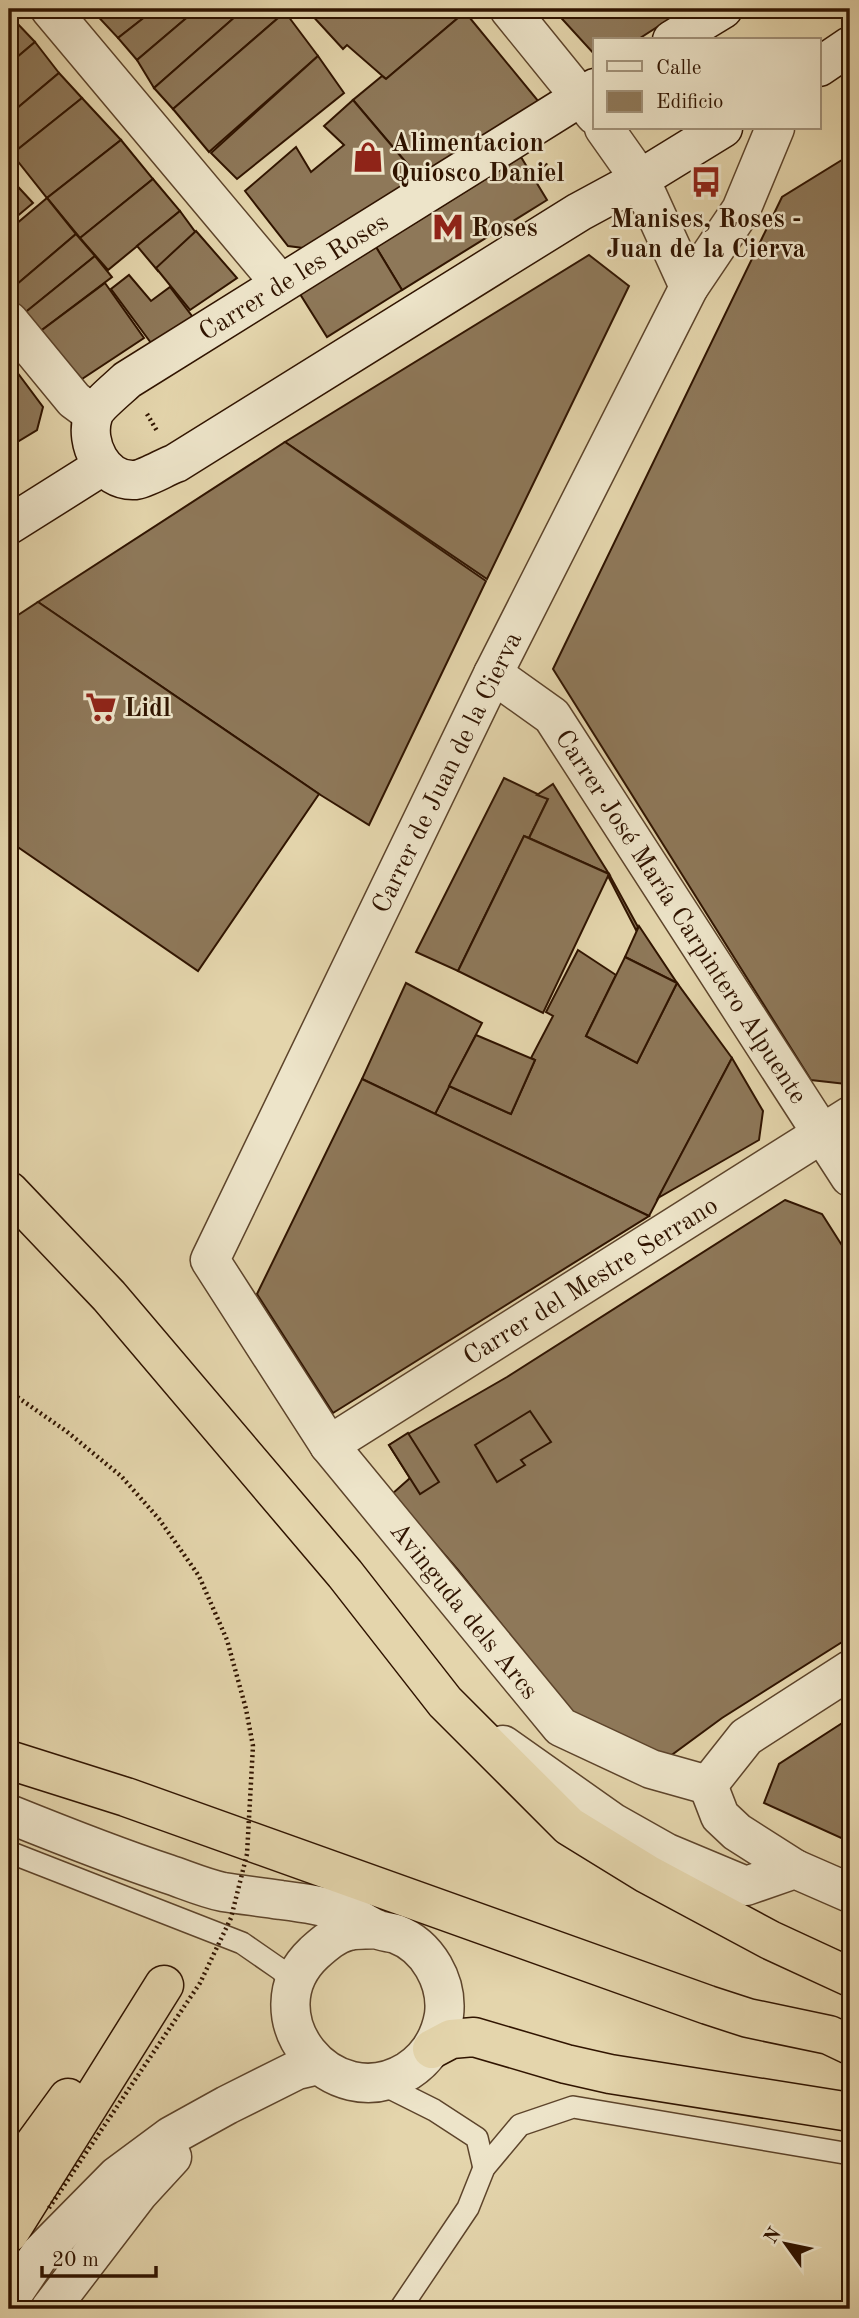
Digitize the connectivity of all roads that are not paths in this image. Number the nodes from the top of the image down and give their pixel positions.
1 (50, 9) edge
2 (509, 9) edge
3 (723, 9) edge
4 (676, 38) edge
5 (850, 46) edge
6 (820, 66) edge
7 (590, 100) edge
8 (605, 130) edge
9 (720, 130) edge
10 (774, 130) edge
11 (640, 179) junction
12 (280, 283) junction
13 (689, 287) junction
14 (9, 321) edge
15 (93, 414) junction
16 (101, 467) junction
17 (9, 525) edge
18 (493, 674) junction
19 (836, 1125) edge
20 (850, 1177) edge
21 (9, 1191) edge
22 (210, 1259) joint
23 (329, 1445) junction
24 (850, 1670) edge
25 (445, 1702) junction
26 (9, 1760) edge
27 (708, 1785) junction
28 (9, 1814) edge
29 (9, 1852) edge
30 (795, 1869) junction
31 (850, 1893) edge
32 (376, 1929) junction
33 (850, 1977) edge
34 (294, 1984) junction
35 (164, 1985) dead end
36 (840, 2040) edge
37 (425, 2057) junction
38 (318, 2066) junction
39 (378, 2082) junction
40 (227, 2105) junction
41 (434, 2110) junction
42 (850, 2112) edge
43 (850, 2154) edge
44 (484, 2168) junction
45 (30, 2195) edge
46 (9, 2233) edge
47 (9, 2300) edge
48 (55, 2303) edge
49 (400, 2309) edge

1 - 12 street
2 - 7 street
3 - 4 street
5 - 6 street
7 - 12 street, Carrer de les Roses
8 - 11 street
9 - 11 street
10 - 13 street, Carrer de Juan de la Cierva
11 - 13 street
11 - 16 street
12 - 15 street, Carrer de les Roses
13 - 18 street, Carrer de Juan de la Cierva
14 - 15 street
15 - 16 street
16 - 17 street
18 - 19 street, Carrer José María Carpintero Alpuente
18 - 22 street, Carrer de Juan de la Cierva
19 - 20 street, Carrer José María Carpintero Alpuente
19 - 23 street, Carrer del Mestre Serrano
21 - 25 highway
22 - 23 street, Avinguda dels Arcs
23 - 27 street, Avinguda dels Arcs
24 - 27 street
25 - 30 street
25 - 33 highway
26 - 36 highway
27 - 30 street
28 - 32 street
29 - 34 lane
30 - 31 street
32 - 34 street
32 - 37 street
34 - 38 street
35 - 45 highway
37 - 39 street
37 - 41 lane
37 - 42 highway
38 - 39 street
38 - 40 street
39 - 41 lane
40 - 47 street
40 - 48 street
41 - 44 lane
43 - 44 lane
44 - 49 lane
45 - 46 highway

